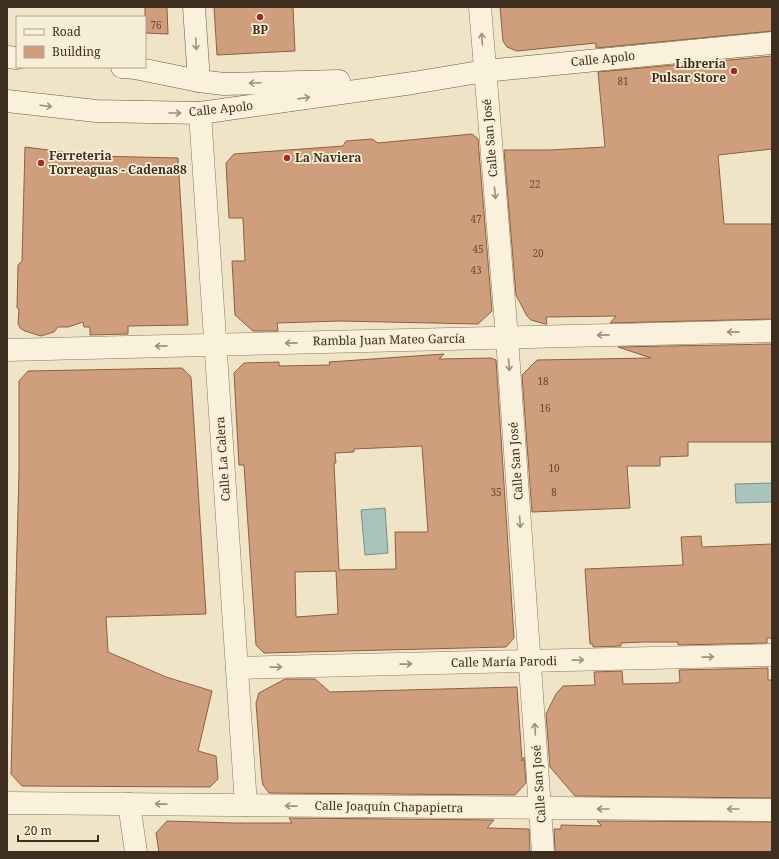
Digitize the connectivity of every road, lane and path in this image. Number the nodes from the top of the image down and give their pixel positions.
1 (194, 7) edge
2 (480, 7) edge
3 (772, 43) edge
4 (135, 68) edge
5 (485, 71) junction
6 (434, 79) junction
7 (199, 81) junction
8 (7, 101) edge
9 (200, 113) junction
10 (772, 331) edge
11 (507, 338) junction
12 (215, 344) junction
13 (7, 350) edge
14 (772, 655) edge
15 (530, 661) junction
16 (237, 668) junction
17 (7, 803) edge
18 (129, 804) junction
19 (246, 805) junction
20 (540, 808) junction
21 (772, 810) edge
22 (136, 852) edge
23 (543, 852) edge

1 -> 7 street
5 -> 2 street, Calle San José
3 - 5 street, Calle Apolo
4 - 7 street, Calle Apolo
5 - 6 street, Calle Apolo
5 -> 11 street, Calle San José
6 -> 7 street, Calle Apolo
9 -> 6 street, Calle Apolo
8 -> 9 street, Calle Apolo
9 - 12 street, Calle La Calera
10 -> 11 street, Rambla Juan Mateo García
11 -> 12 street, Rambla Juan Mateo García
11 -> 15 street, Calle San José
12 -> 13 street, Rambla Juan Mateo García
12 - 16 street, Calle La Calera
15 -> 14 street, Calle María Parodi
16 -> 15 street, Calle María Parodi
20 -> 15 street, Calle San José
16 - 19 street, Calle La Calera
17 - 18 street, Calle Joaquín Chapapietra
19 -> 18 street, Calle Joaquín Chapapietra
18 - 22 street
20 -> 19 street, Calle Joaquín Chapapietra
21 -> 20 street, Calle Joaquín Chapapietra
20 - 23 street, Calle San José

